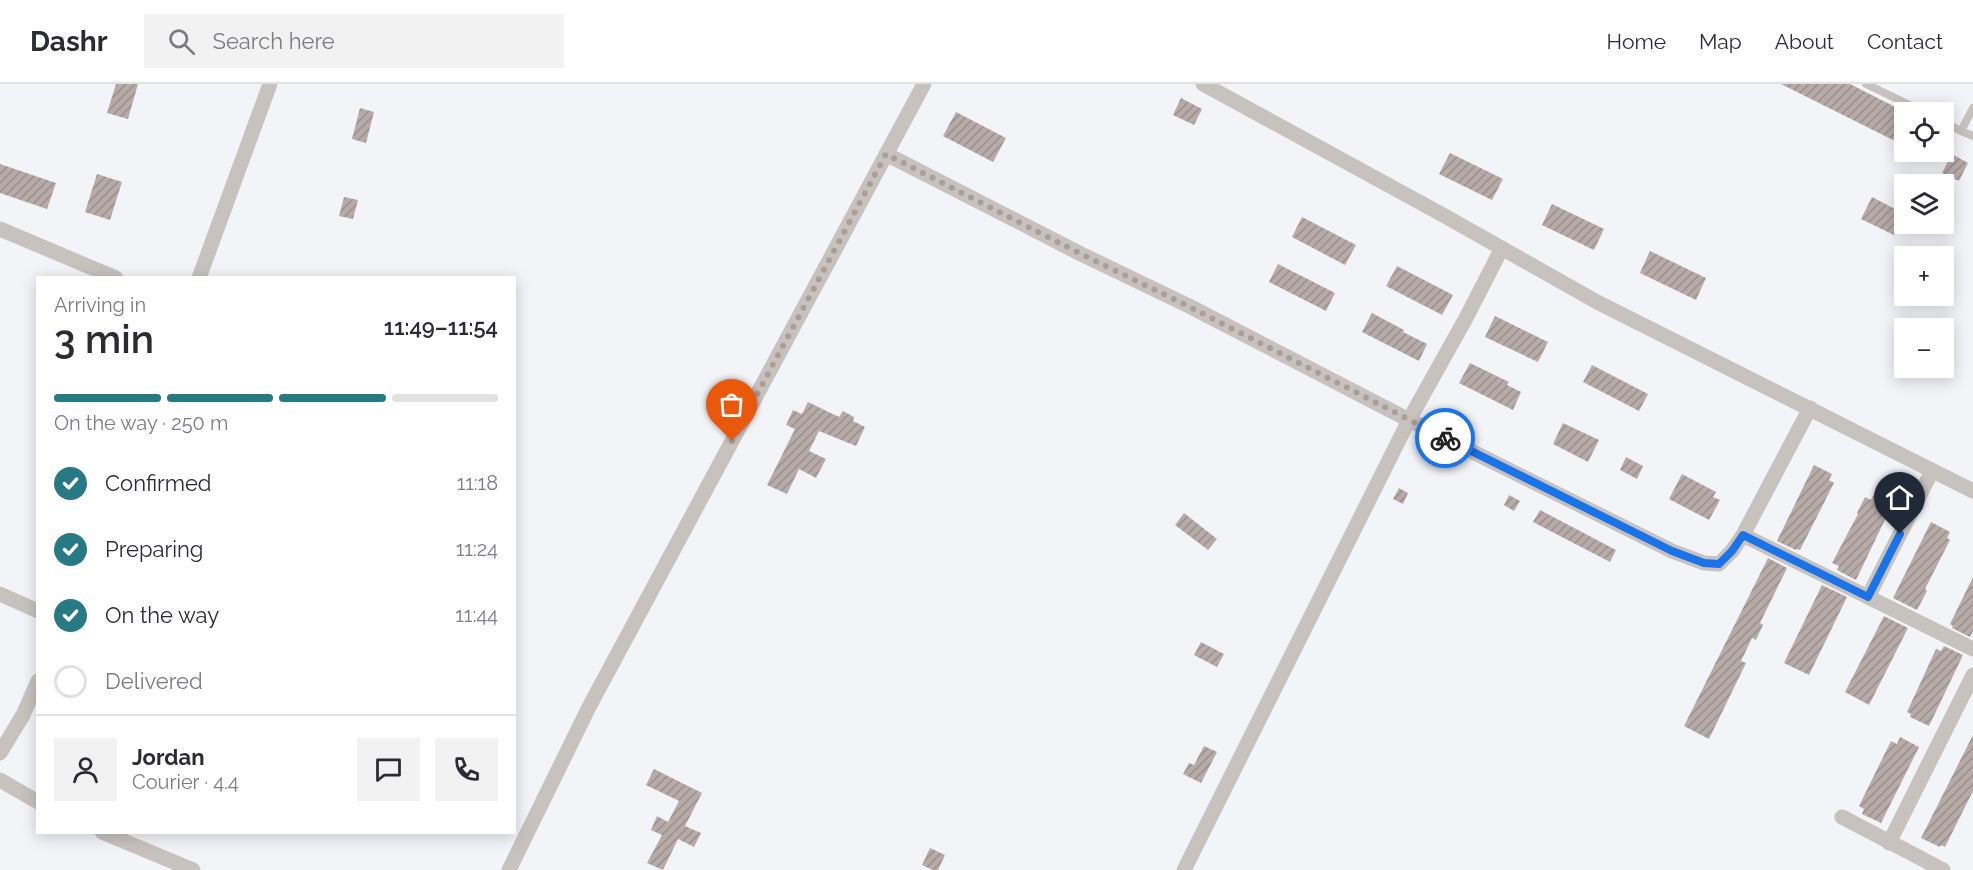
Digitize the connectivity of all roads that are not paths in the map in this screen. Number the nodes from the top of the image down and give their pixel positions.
1 (270, 84) edge
2 (924, 84) edge
3 (1203, 84) edge
4 (1866, 84) edge
5 (1903, 102) edge
6 (1973, 108) edge
7 (1954, 127) edge
8 (1961, 131) junction
9 (1973, 136) edge
10 (886, 154) junction
11 (0, 229) edge
12 (1502, 248) junction
13 (111, 276) edge
14 (200, 276) edge
15 (1810, 408) junction
16 (1409, 420) junction
17 (1932, 471) junction
18 (1973, 491) edge
19 (1743, 535) junction
20 (0, 594) edge
21 (1868, 597) junction
22 (36, 610) edge
23 (1973, 649) edge
24 (1973, 675) edge
25 (36, 686) edge
26 (0, 753) edge
27 (0, 780) edge
28 (36, 801) edge
29 (1842, 817) dead end
30 (107, 834) edge
31 (1889, 843) junction
32 (193, 870) edge
33 (509, 870) edge
34 (1184, 870) edge
35 (1943, 870) edge

1 - 14 street
2 - 10 street
3 - 12 street
4 - 5 lane
6 - 8 lane
7 - 8 lane
8 - 9 lane
10 - 16 street
10 - 33 street
11 - 13 street
12 - 15 street
12 - 16 street
15 - 17 street
15 - 19 street
16 - 19 street
16 - 34 street
17 - 18 street
17 - 21 street
19 - 21 street
20 - 22 street
21 - 23 street
24 - 31 street
25 - 26 street
27 - 28 street
29 - 31 street
30 - 32 street
31 - 35 street

